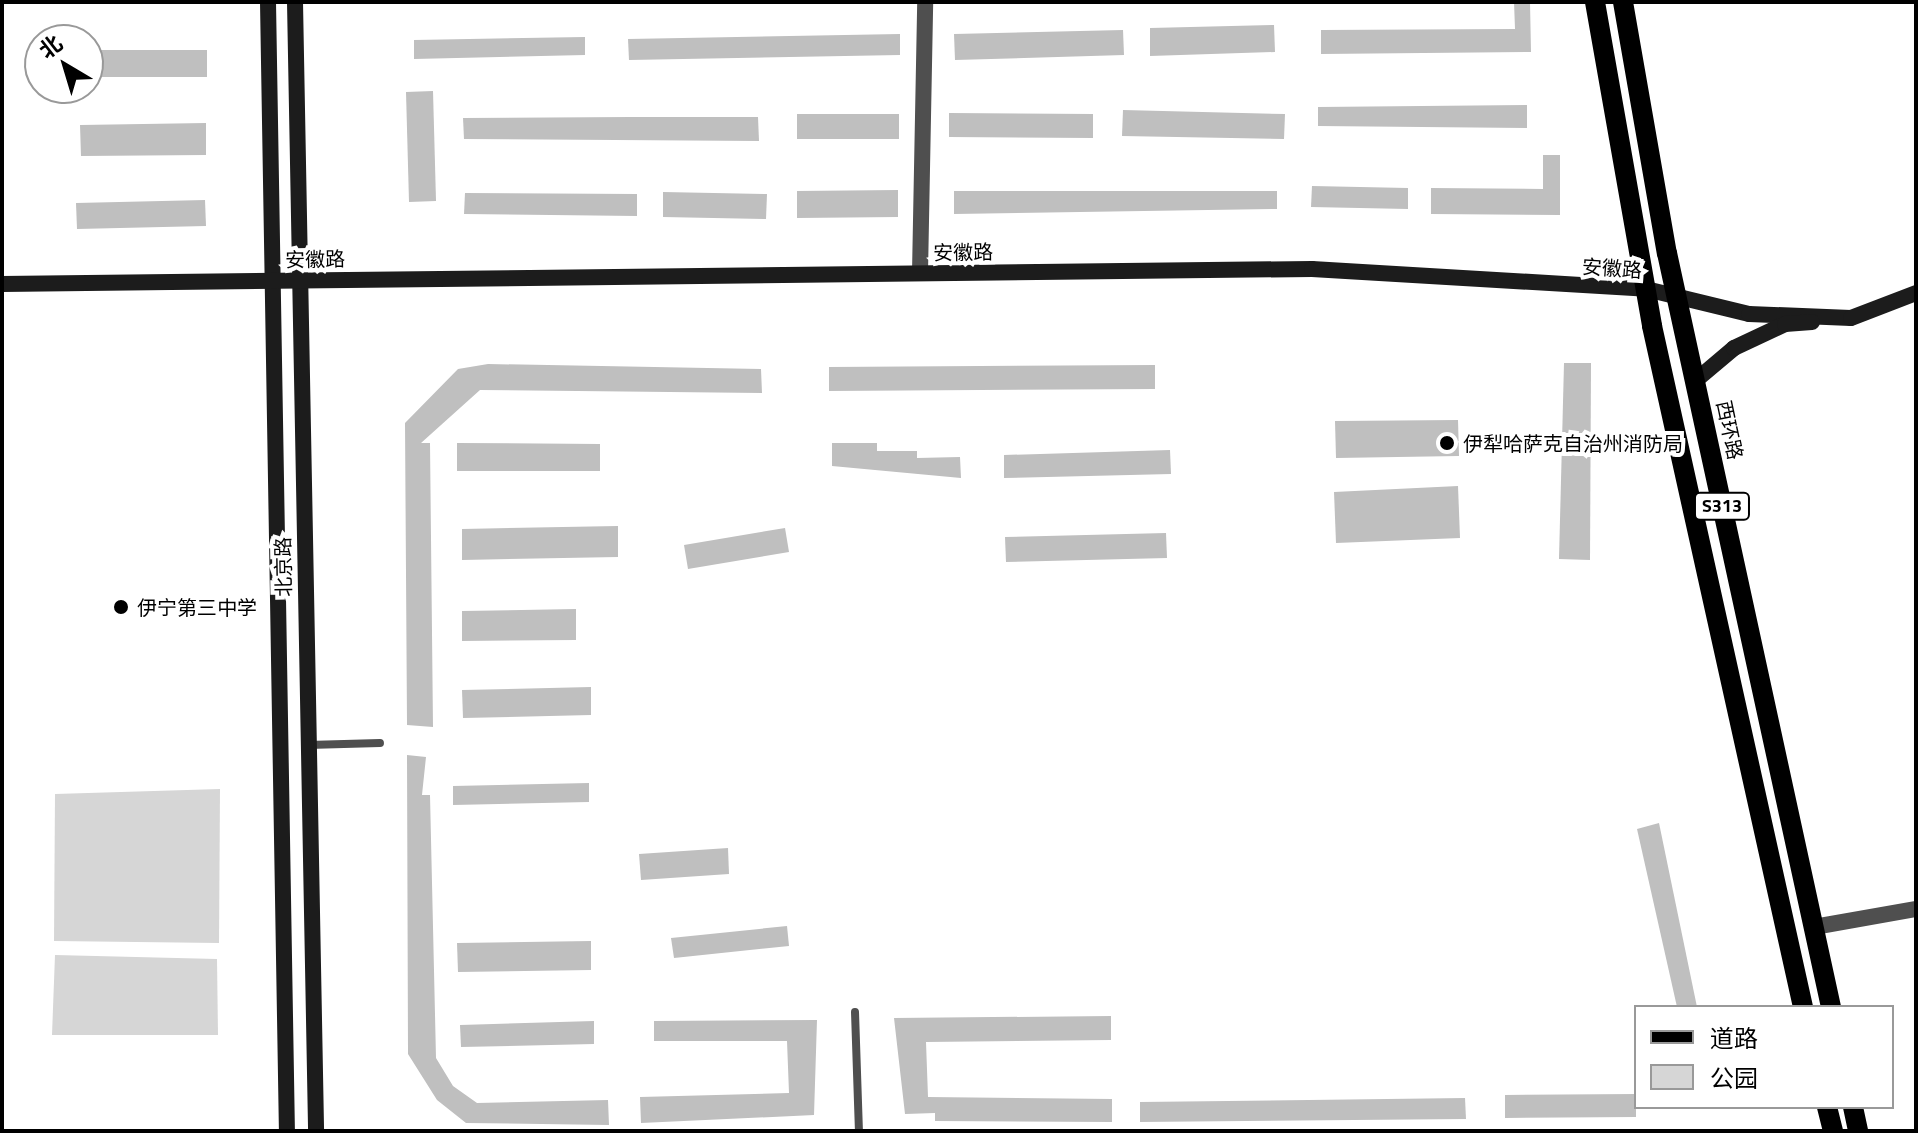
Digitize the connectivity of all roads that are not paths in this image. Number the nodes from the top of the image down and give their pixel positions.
1 (268, 2) edge
2 (295, 2) edge
3 (925, 2) edge
4 (1595, 2) edge
5 (1623, 2) edge
6 (920, 273) junction
7 (269, 279) junction
8 (296, 279) junction
9 (2, 284) edge
10 (1646, 289) junction
11 (1916, 293) edge
12 (1676, 298) junction
13 (1916, 305) edge
14 (1851, 318) junction
15 (1695, 381) junction
16 (380, 743) dead end
17 (307, 745) junction
18 (1916, 909) edge
19 (1814, 927) junction
20 (1803, 1005) edge
21 (1831, 1005) edge
22 (855, 1012) dead end
23 (1828, 1109) edge
24 (1853, 1109) edge
25 (287, 1131) edge
26 (316, 1131) edge
27 (859, 1131) edge
28 (1833, 1131) edge
29 (1858, 1131) edge

1 - 7 street, 北京路
2 - 8 street, 北京路
3 - 6 street
4 - 10 main road, S313
5 - 12 main road, 西环路 / S313
6 - 8 street, 安徽路
6 - 10 street, 安徽路
7 - 8 street, 安徽路
7 - 9 street, 安徽路
7 - 25 street, 北京路
8 - 17 street, 北京路
10 - 12 street, 安徽路
10 - 20 main road, S313
11 - 14 street, 安徽路
12 - 14 street, 安徽路
12 - 15 main road, 西环路 / S313
13 - 14 street
14 - 15 street
15 - 19 main road, 西环路 / S313
16 - 17 lane
17 - 26 street, 北京路
18 - 19 street
19 - 21 main road, 西环路 / S313
22 - 27 lane
23 - 28 main road
24 - 29 main road

